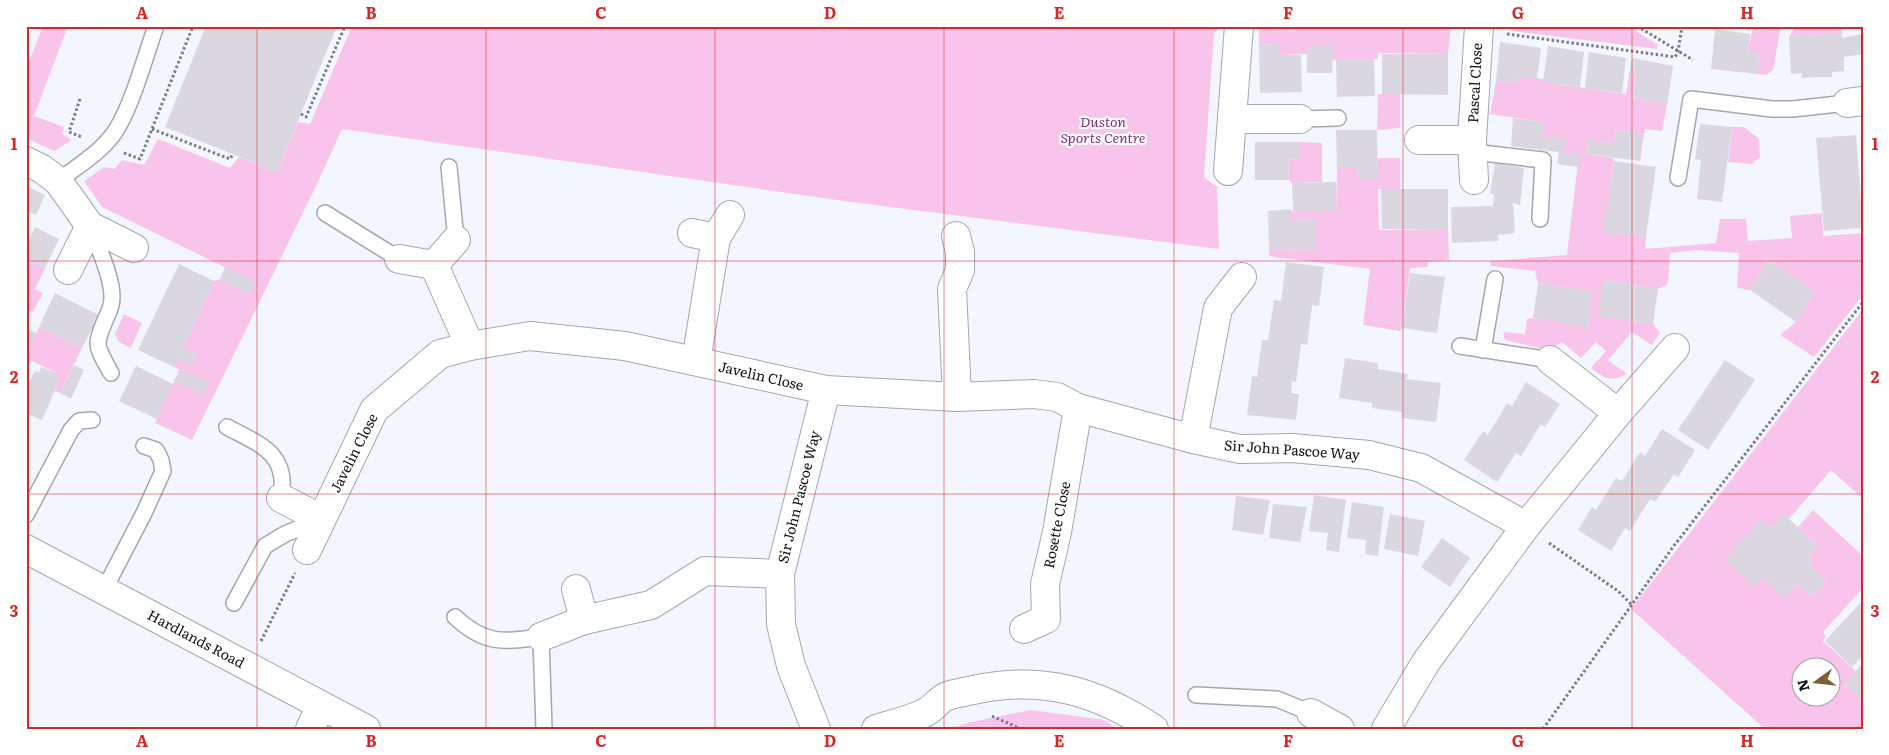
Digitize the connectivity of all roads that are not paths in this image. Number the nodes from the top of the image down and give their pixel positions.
1 (156, 26) edge
2 (1239, 26) edge
3 (1479, 26) edge
4 (1855, 102) edge
5 (1338, 118) dead end
6 (1232, 119) junction
7 (1300, 119) joint
8 (1419, 140) dead end
9 (1472, 146) junction
10 (26, 161) edge
11 (449, 166) dead end
12 (1228, 171) dead end
13 (1678, 178) dead end
14 (1474, 180) dead end
15 (58, 181) junction
16 (325, 213) dead end
17 (1540, 220) dead end
18 (90, 226) junction
19 (713, 229) dead end
20 (956, 236) dead end
21 (456, 240) joint
22 (134, 248) dead end
23 (399, 259) joint
24 (434, 265) junction
25 (68, 270) dead end
26 (1242, 278) dead end
27 (1495, 278) dead end
28 (470, 346) junction
29 (1460, 346) dead end
30 (1675, 348) dead end
31 (1483, 350) junction
32 (1550, 360) joint
33 (696, 361) junction
34 (111, 373) dead end
35 (826, 390) junction
36 (957, 397) junction
37 (1078, 408) junction
38 (1618, 413) junction
39 (92, 420) dead end
40 (227, 427) dead end
41 (1193, 439) junction
42 (144, 446) dead end
43 (281, 498) joint
44 (26, 515) edge
45 (321, 519) junction
46 (1526, 526) junction
47 (26, 549) edge
48 (306, 550) road end
49 (780, 574) junction
50 (576, 589) dead end
51 (104, 590) junction
52 (234, 603) dead end
53 (455, 617) dead end
54 (584, 620) junction
55 (1024, 629) dead end
56 (541, 637) junction
57 (1196, 695) dead end
58 (1310, 713) joint
59 (315, 717) edge
60 (366, 729) edge
61 (544, 729) edge
62 (816, 729) edge
63 (876, 729) edge
64 (1154, 729) edge
65 (1340, 729) edge
66 (1386, 729) edge

1 - 15 lane
2 - 6 street
3 - 9 street, Pascal Close
4 - 13 lane
5 - 7 lane
6 - 7 street
6 - 12 street
8 - 9 street, Pascal Close
9 - 14 street, Pascal Close
9 - 17 lane
10 - 15 street
11 - 21 lane
15 - 18 street
16 - 23 lane
18 - 22 street
18 - 25 street
18 - 34 lane
19 - 33 street
20 - 36 street
21 - 24 street
23 - 24 street
24 - 28 street
26 - 41 street
27 - 31 lane
28 - 33 street, Javelin Close
28 - 45 street, Javelin Close
29 - 31 lane
30 - 38 street
31 - 32 lane
32 - 38 street
33 - 35 street, Javelin Close
35 - 36 street, Sir John Pascoe Way
35 - 49 street, Sir John Pascoe Way
36 - 37 street, Sir John Pascoe Way
37 - 41 street, Sir John Pascoe Way
37 - 55 street, Rosette Close
38 - 46 street
39 - 44 lane
40 - 43 lane
41 - 46 street, Sir John Pascoe Way
42 - 51 lane
43 - 45 street
45 - 48 street, Javelin Close
45 - 52 lane
46 - 66 street
47 - 51 street, Hardlands Road
49 - 54 street
49 - 62 street, Sir John Pascoe Way
50 - 54 street
51 - 59 street, Hardlands Road
53 - 56 lane
54 - 56 street
56 - 61 lane
57 - 58 lane
58 - 65 street
59 - 60 street, Hardlands Road
63 - 64 street

